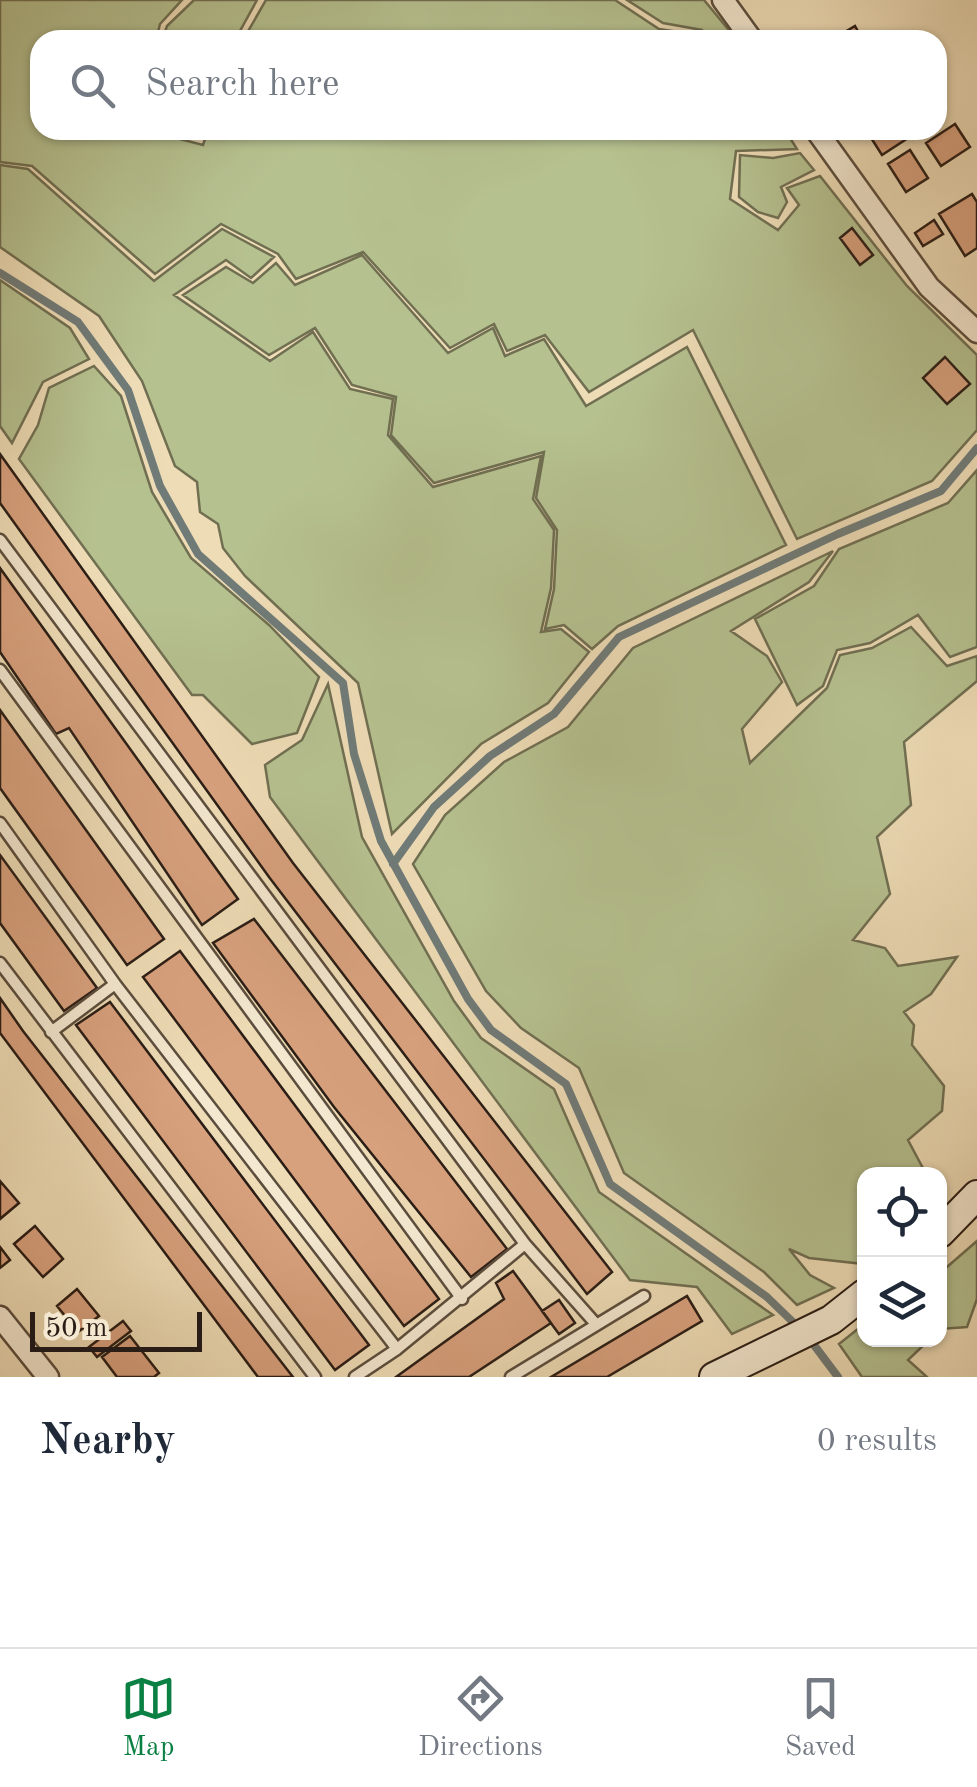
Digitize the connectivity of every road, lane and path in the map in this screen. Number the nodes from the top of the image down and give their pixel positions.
1 (723, 0) edge
2 (745, 30) edge
3 (823, 140) edge
4 (977, 332) edge
5 (0, 540) edge
6 (0, 670) edge
7 (0, 823) edge
8 (0, 963) edge
9 (115, 984) junction
10 (52, 1032) junction
11 (977, 1195) edge
12 (947, 1226) edge
13 (525, 1244) junction
14 (644, 1296) dead end
15 (462, 1299) junction
16 (857, 1300) edge
17 (0, 1318) edge
18 (595, 1323) junction
19 (397, 1349) junction
20 (48, 1377) edge
21 (316, 1377) edge
22 (355, 1377) edge
23 (511, 1377) edge
24 (714, 1377) edge

1 - 2 street
3 - 4 street
5 - 13 lane
6 - 15 lane
7 - 9 lane
8 - 10 lane
9 - 10 lane
9 - 19 lane
10 - 21 lane
11 - 12 street
13 - 15 lane
13 - 18 lane
14 - 18 lane
15 - 19 lane
16 - 24 street
17 - 20 street
18 - 23 lane
19 - 22 lane

